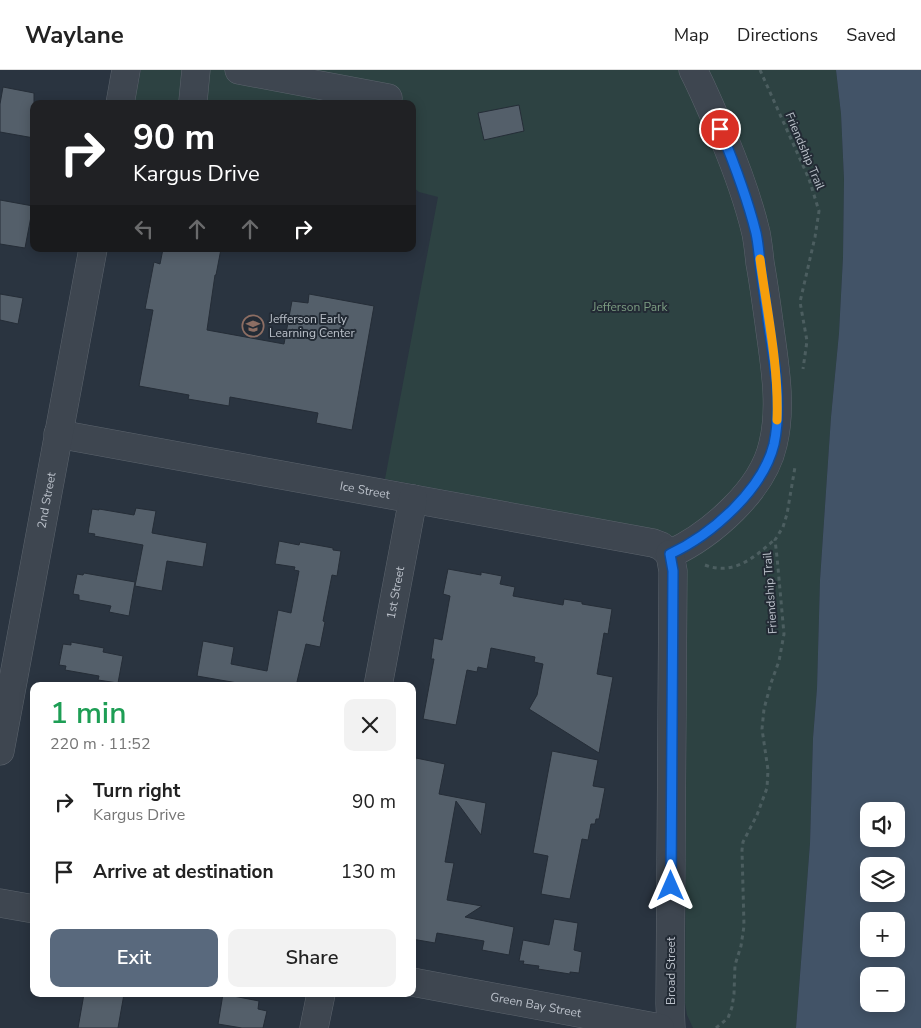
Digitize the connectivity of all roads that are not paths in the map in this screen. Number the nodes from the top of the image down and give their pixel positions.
1 (126, 70) edge
2 (196, 70) edge
3 (239, 70) edge
4 (693, 70) edge
5 (121, 100) edge
6 (192, 100) edge
7 (387, 100) edge
8 (92, 252) edge
9 (58, 434) junction
10 (413, 499) junction
11 (677, 551) junction
12 (379, 682) edge
13 (0, 751) edge
14 (0, 903) edge
15 (30, 908) edge
16 (416, 983) edge
17 (320, 997) edge
18 (314, 1028) edge
19 (660, 1028) edge
20 (671, 1028) edge

1 - 5 street
2 - 6 street
3 - 7 street
4 - 11 street
8 - 9 street, 2nd Street
9 - 10 street, Ice Street
9 - 13 street, 2nd Street
10 - 11 street, Ice Street
10 - 12 street, 1st Street
11 - 20 street, Broad Street
14 - 15 street
16 - 19 street, Green Bay Street
17 - 18 street

